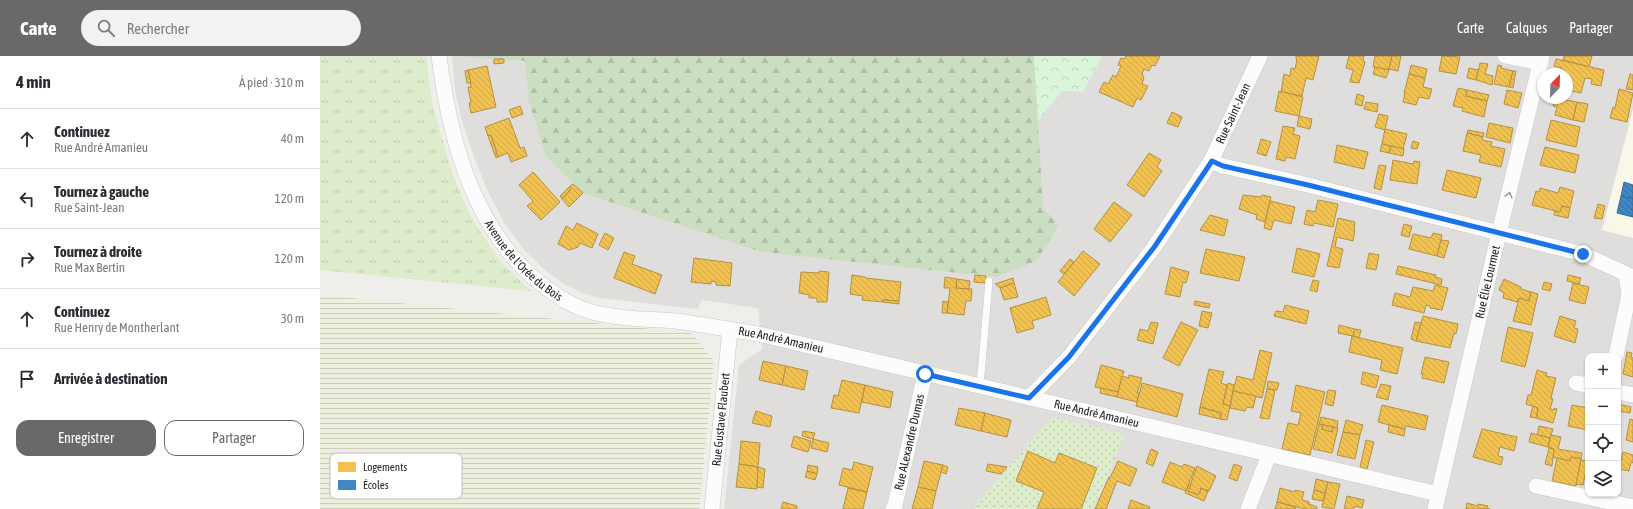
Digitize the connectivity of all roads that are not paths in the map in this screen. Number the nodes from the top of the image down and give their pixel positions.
1 (439, 56) edge
2 (1260, 56) edge
3 (1505, 56) edge
4 (1542, 60) edge
5 (1214, 157) junction
6 (1499, 232) junction
7 (1630, 276) edge
8 (989, 281) dead end
9 (730, 330) junction
10 (1617, 353) edge
11 (925, 374) junction
12 (980, 387) junction
13 (1621, 393) edge
14 (1633, 395) edge
15 (1029, 398) junction
16 (1269, 455) junction
17 (1536, 486) dead end
18 (1438, 494) junction
19 (1633, 507) edge
20 (712, 509) edge
21 (893, 509) edge
22 (1248, 509) edge
23 (1435, 509) edge

1 - 9 street, Avenue de l'Orée du Bois
2 - 5 street, Rue Saint-Jean
3 - 4 street
6 -> 4 street, Rue Élie Lourmet
5 - 6 street
5 - 15 street, Rue Saint-Jean
6 - 7 street
6 - 18 street, Rue Élie Lourmet
7 - 10 street
8 - 12 lane
9 - 11 street, Rue André Amanieu
9 - 20 street, Rue Gustave Flaubert
11 - 12 street, Rue André Amanieu
11 - 21 street, Rue ALexandre Dumas
12 - 15 street, Rue André Amanieu
13 - 14 street
15 - 16 street, Rue André Amanieu
16 - 18 street, Rue André Amanieu
16 - 22 street
17 - 19 street
18 - 23 street, Rue Élie Lourmet

